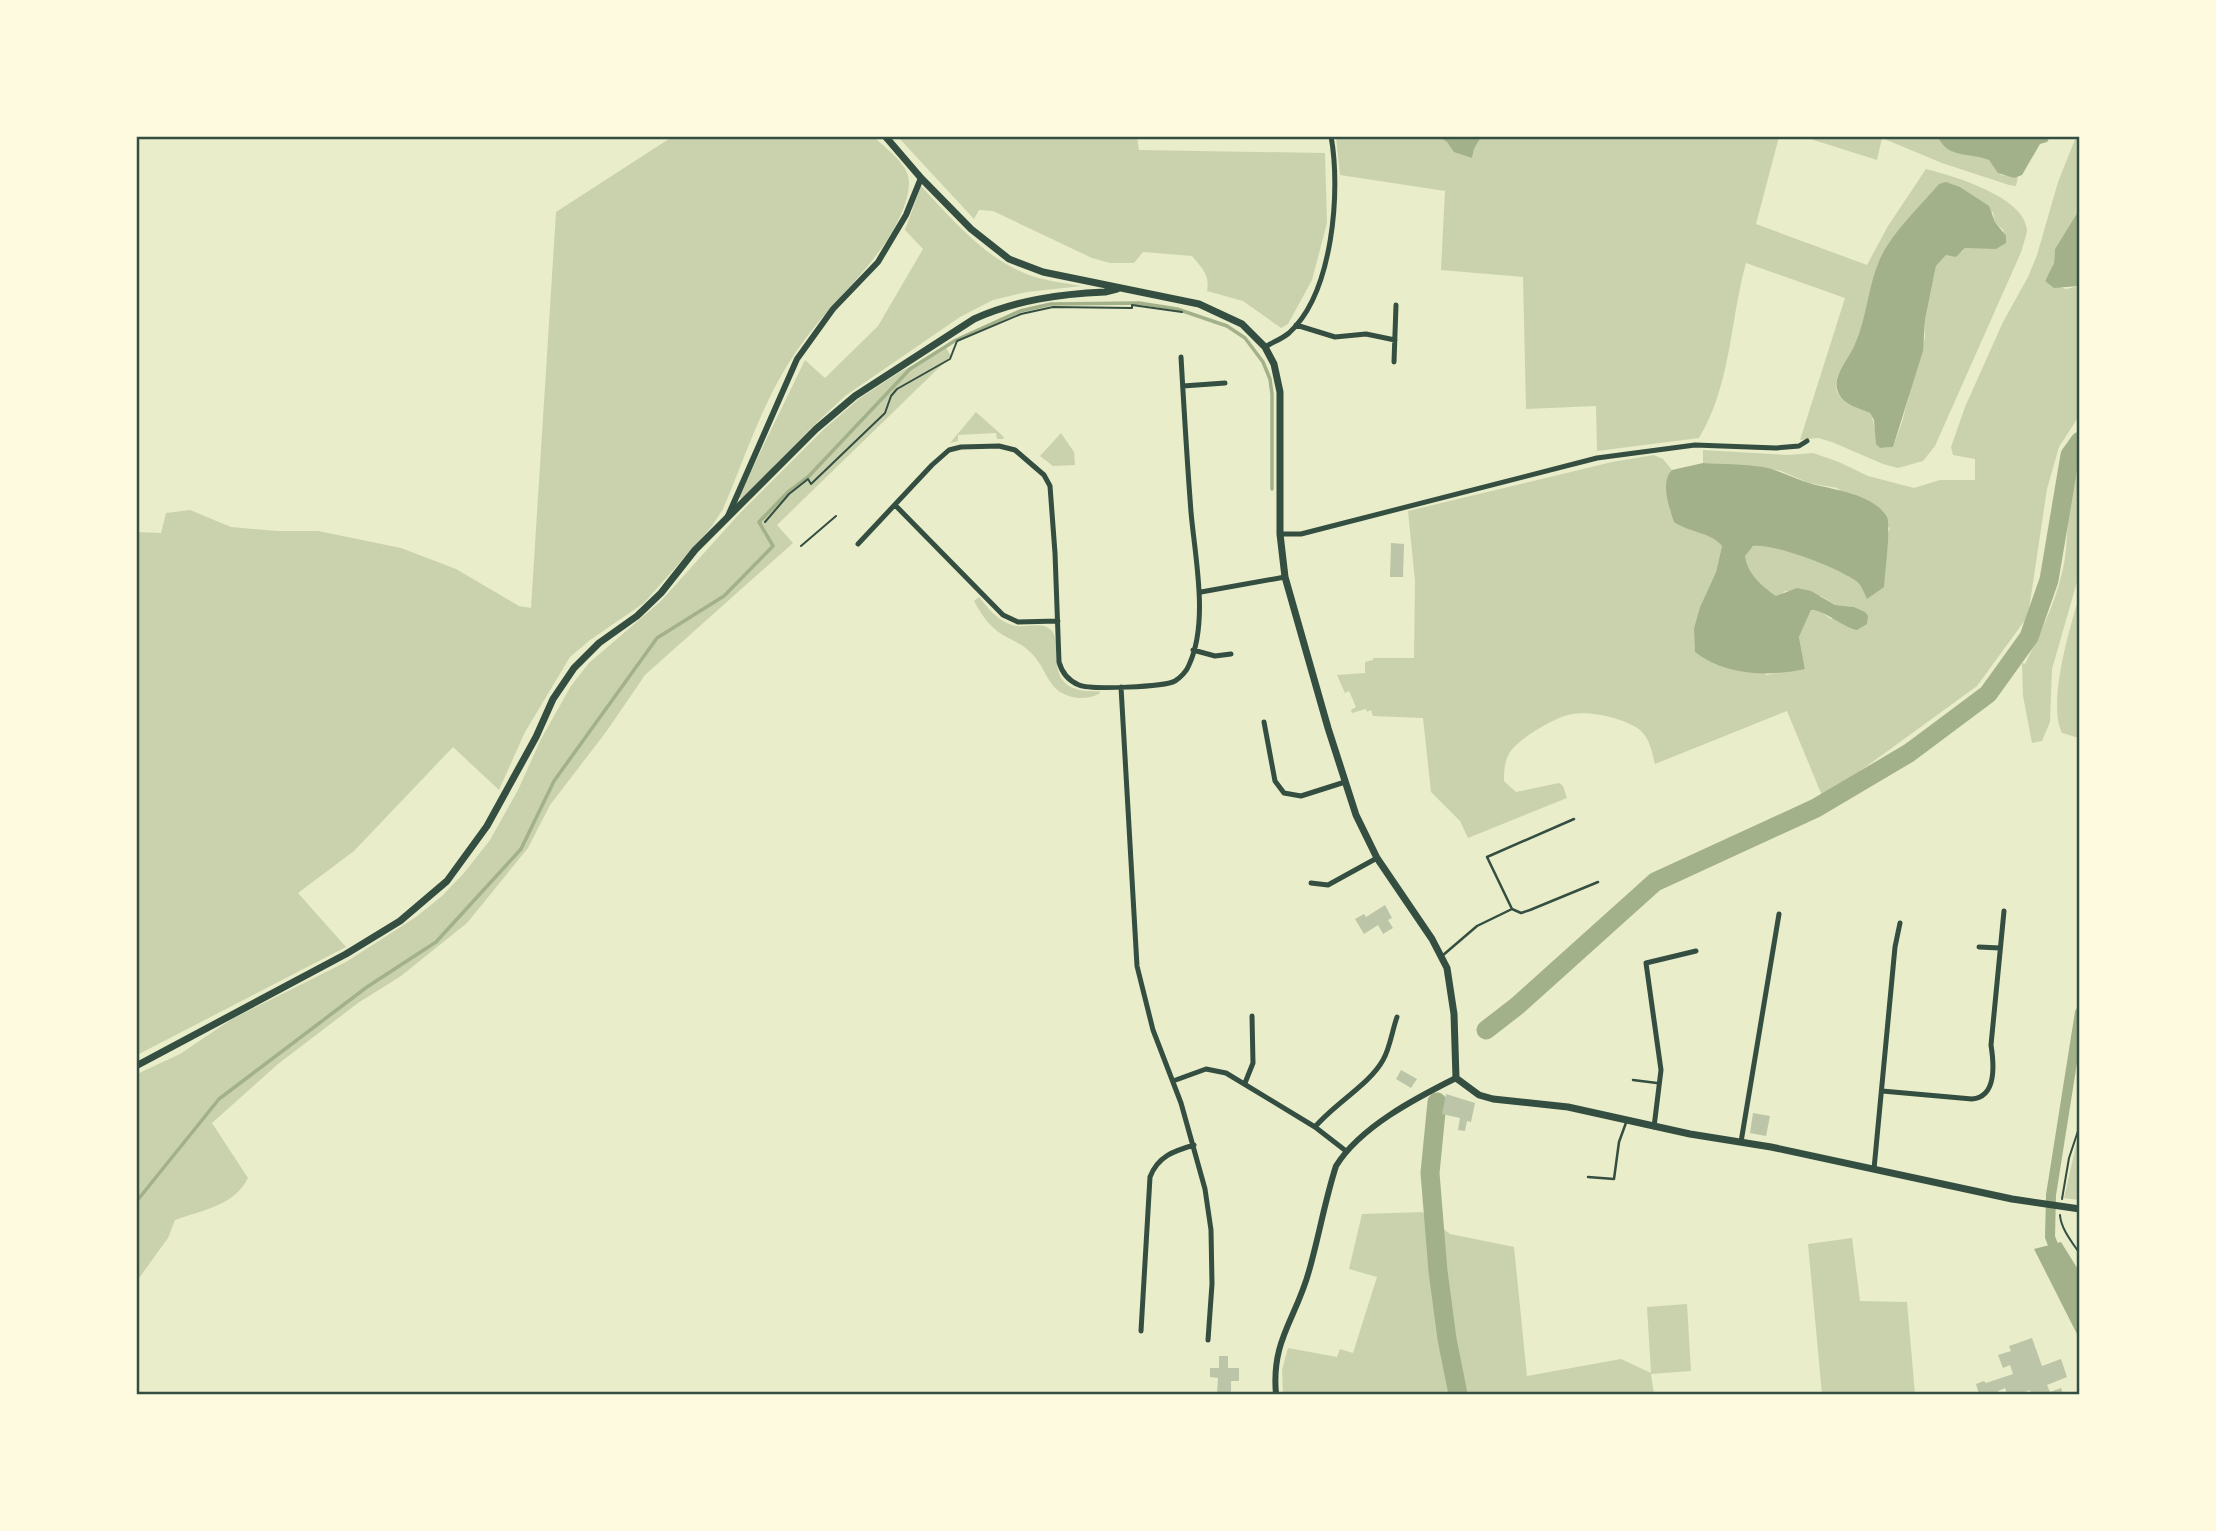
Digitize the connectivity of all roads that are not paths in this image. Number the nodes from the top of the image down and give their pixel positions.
1 (885, 136) edge
2 (1331, 136) edge
3 (921, 178) junction
4 (1117, 288) junction
5 (1396, 305) dead end
6 (1296, 325) junction
7 (1395, 341) junction
8 (1265, 346) junction
9 (1181, 357) dead end
10 (1395, 362) dead end
11 (1225, 383) dead end
12 (1183, 386) junction
13 (1807, 441) dead end
14 (896, 506) junction
15 (727, 518) junction
16 (1280, 534) junction
17 (858, 544) dead end
18 (1285, 577) junction
19 (1200, 592) junction
20 (1058, 621) junction
21 (1194, 650) junction
22 (1231, 654) dead end
23 (1121, 687) junction
24 (1264, 722) dead end
25 (1345, 782) junction
26 (1574, 819) dead end
27 (1377, 858) junction
28 (1598, 882) dead end
29 (1311, 883) dead end
30 (1512, 909) junction
31 (2004, 911) dead end
32 (1779, 914) dead end
33 (1900, 923) dead end
34 (1979, 947) dead end
35 (2000, 948) junction
36 (1696, 951) dead end
37 (1442, 956) junction
38 (1252, 1016) dead end
39 (1397, 1017) dead end
40 (136, 1066) edge
41 (1456, 1078) junction
42 (1633, 1080) dead end
43 (1173, 1081) junction
44 (1245, 1083) junction
45 (1660, 1084) junction
46 (1882, 1091) junction
47 (1627, 1121) junction
48 (1654, 1126) junction
49 (1315, 1128) junction
50 (1741, 1142) junction
51 (1194, 1145) junction
52 (1346, 1151) junction
53 (1874, 1169) junction
54 (1588, 1177) dead end
55 (2080, 1209) edge
56 (1141, 1331) dead end
57 (1208, 1339) dead end
58 (1276, 1395) edge

1 - 3 main road
2 - 6 street
3 - 4 main road
3 - 15 street
4 - 8 main road
4 - 15 main road
5 - 7 street
6 - 7 street
6 - 8 street
7 - 10 street
8 - 16 main road
9 - 12 street
11 - 12 street
12 - 19 street
13 - 16 street
14 - 17 street
14 - 20 street
14 - 20 street
15 - 40 main road
16 - 18 main road
18 - 19 street
18 - 25 main road
19 - 21 street
20 - 23 street
21 - 22 street
21 - 23 street
23 - 43 street
24 - 25 street
25 - 27 main road
26 - 30 lane
27 - 29 street
27 - 37 main road
28 - 30 lane
30 - 37 lane
31 - 35 street
32 - 50 street
33 - 46 street
34 - 35 street
35 - 46 street
36 - 45 street
37 - 41 main road
38 - 44 street
39 - 49 street
41 - 47 main road
41 - 52 street
42 - 45 lane
43 - 44 street
43 - 51 street
44 - 49 street
45 - 48 street
46 - 53 street
47 - 48 main road
47 - 54 lane
48 - 50 main road
49 - 52 street
50 - 53 main road
51 - 56 street
51 - 57 street
52 - 58 street
53 - 55 main road

